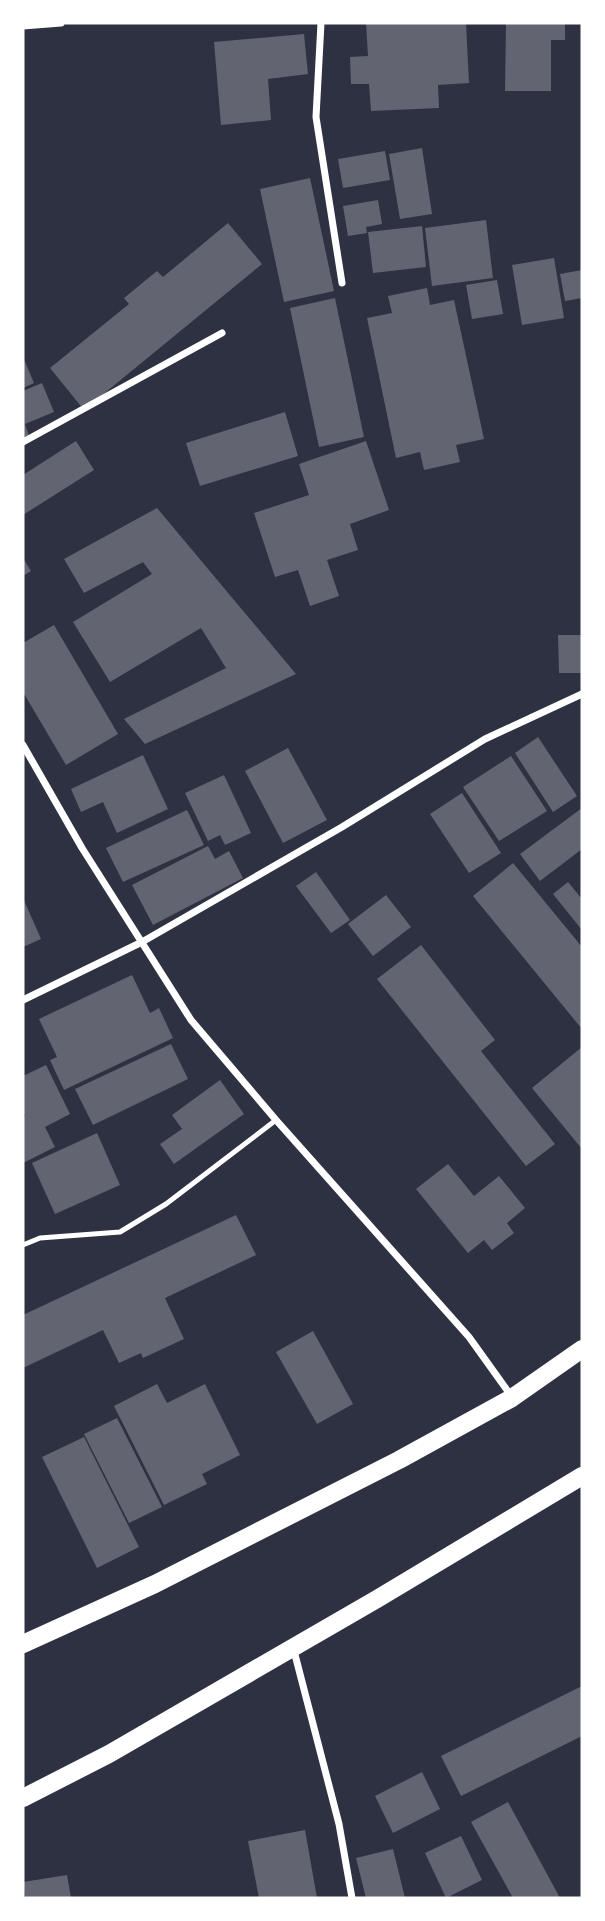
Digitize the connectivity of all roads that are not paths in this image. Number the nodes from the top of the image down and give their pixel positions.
1 (61, 23) edge
2 (321, 23) edge
3 (23, 26) edge
4 (342, 283) dead end
5 (222, 333) dead end
6 (23, 442) edge
7 (582, 694) edge
8 (23, 746) edge
9 (142, 942) junction
10 (23, 1000) edge
11 (276, 1120) junction
12 (23, 1245) edge
13 (582, 1349) edge
14 (512, 1398) junction
15 (582, 1476) edge
16 (23, 1644) edge
17 (293, 1647) junction
18 (23, 1798) edge
19 (352, 1898) edge

1 - 3 street
2 - 4 street
5 - 6 street
7 - 9 street
8 - 9 street
9 - 10 street
9 - 11 street
11 - 12 lane
11 - 14 street
13 - 14 main road
14 - 16 main road
15 - 17 main road
17 - 18 main road
17 - 19 street

